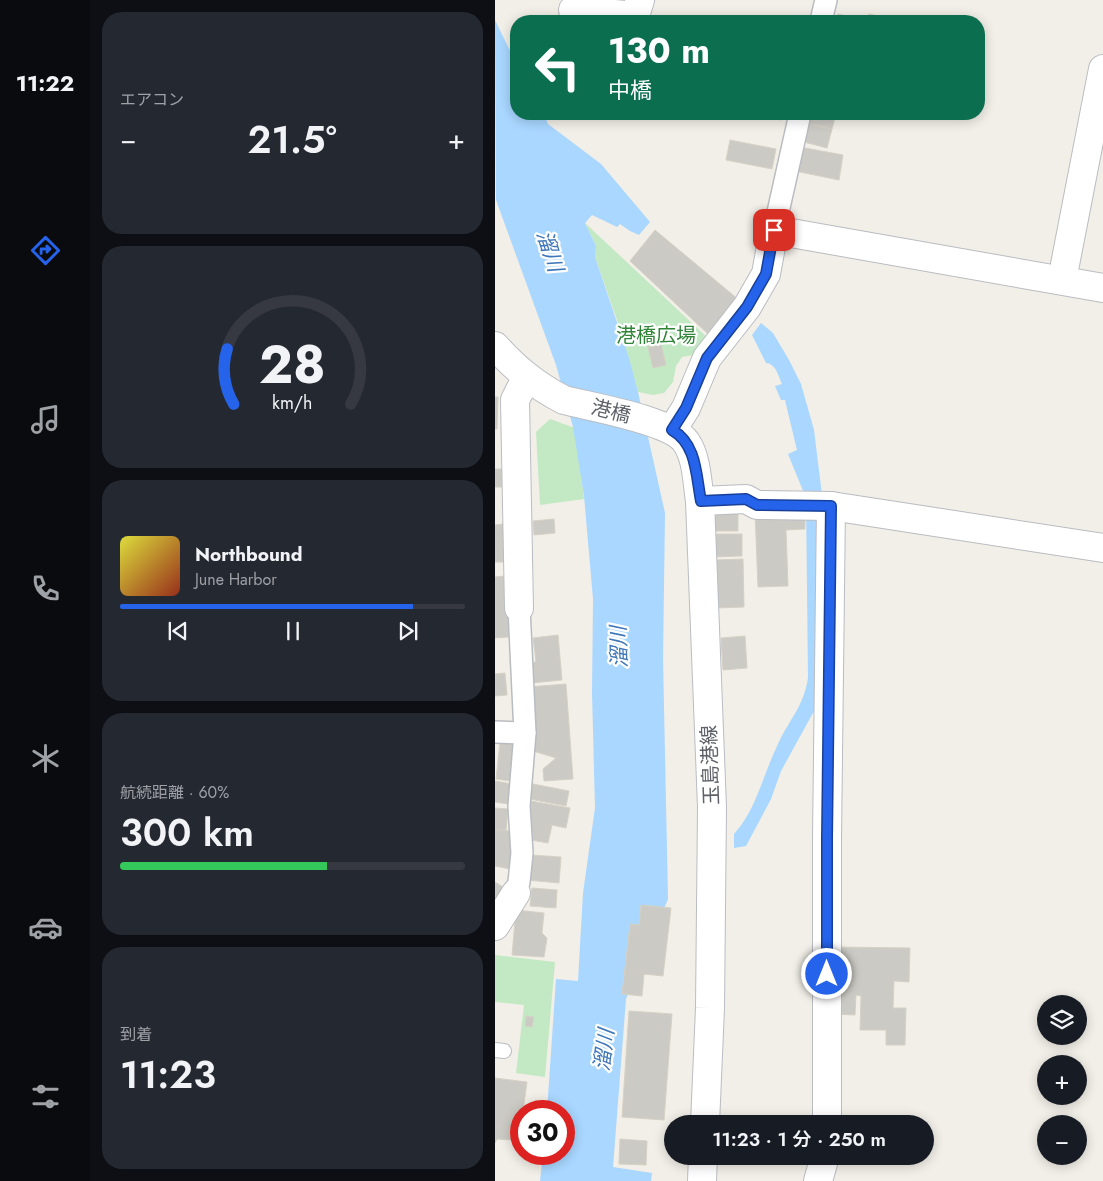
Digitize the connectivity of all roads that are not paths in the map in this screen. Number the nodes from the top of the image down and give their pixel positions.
1 (639, 0) edge
2 (825, 0) edge
3 (573, 10) dead end
4 (625, 15) edge
5 (635, 15) edge
6 (822, 15) edge
7 (1103, 69) edge
8 (799, 120) edge
9 (774, 230) junction
10 (1062, 280) junction
11 (1103, 288) edge
12 (495, 346) edge
13 (529, 380) junction
14 (665, 426) junction
15 (701, 501) junction
16 (831, 506) junction
17 (1103, 548) edge
18 (519, 608) joint
19 (495, 732) edge
20 (525, 733) junction
21 (515, 893) joint
22 (495, 926) edge
23 (705, 1115) edge
24 (827, 1115) edge
25 (703, 1165) edge
26 (822, 1165) edge
27 (702, 1181) edge
28 (818, 1181) edge

1 - 5 street
2 - 6 street
3 - 4 street
7 - 10 street
8 - 9 street
9 - 10 street
9 - 14 street
10 - 11 street
12 - 13 street
13 - 14 street, 港橋
13 - 18 street
14 - 15 street, 玉島港線
15 - 16 street
15 - 23 street, 玉島港線
16 - 17 street
16 - 24 street
18 - 20 street
19 - 20 street
20 - 21 street
21 - 22 street
25 - 27 street
26 - 28 street

